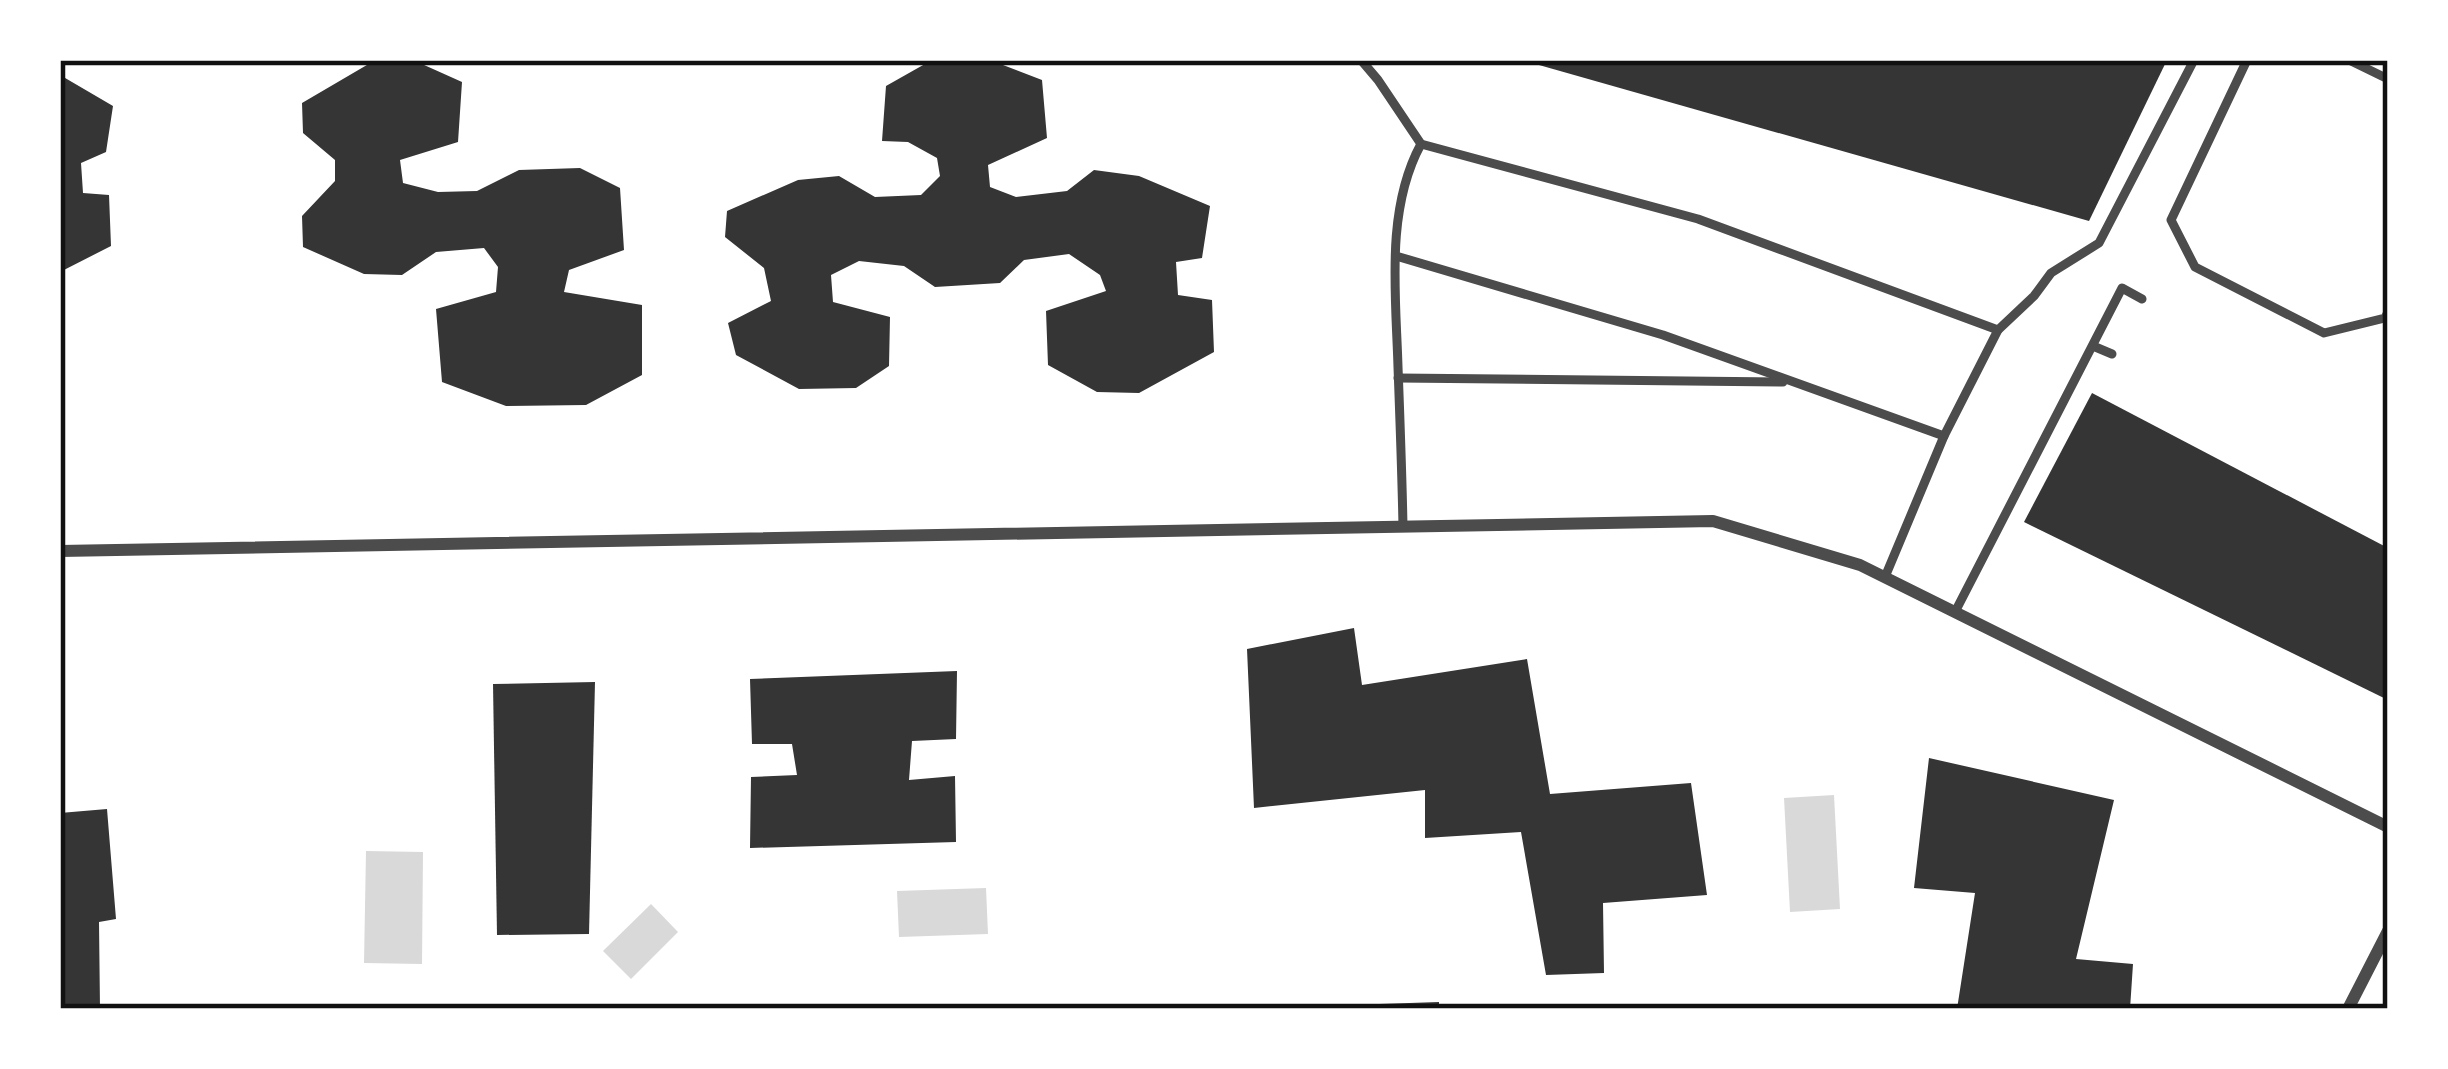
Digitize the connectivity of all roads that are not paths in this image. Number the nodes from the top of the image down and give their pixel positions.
1 (1361, 60) edge
2 (2194, 60) edge
3 (2247, 60) edge
4 (2349, 60) edge
5 (2388, 79) edge
6 (1421, 144) junction
7 (1396, 256) junction
8 (2142, 298) dead end
9 (2388, 312) edge
10 (1998, 330) junction
11 (2092, 346) junction
12 (2112, 354) dead end
13 (1399, 378) junction
14 (1795, 382) junction
15 (1944, 436) junction
16 (1403, 526) junction
17 (60, 551) edge
18 (1886, 577) junction
19 (1955, 612) junction
20 (2388, 827) edge
21 (2388, 931) edge
22 (2348, 1009) edge

1 - 6 lane
2 - 10 lane
3 - 9 lane
4 - 5 lane
6 - 7 lane
6 - 10 lane
7 - 13 lane
7 - 14 lane
8 - 11 lane
10 - 15 lane
11 - 12 lane
11 - 19 lane
13 - 14 lane
13 - 16 lane
14 - 15 lane
15 - 18 lane
16 - 17 street
16 - 18 street
18 - 19 street
19 - 20 street
21 - 22 street

